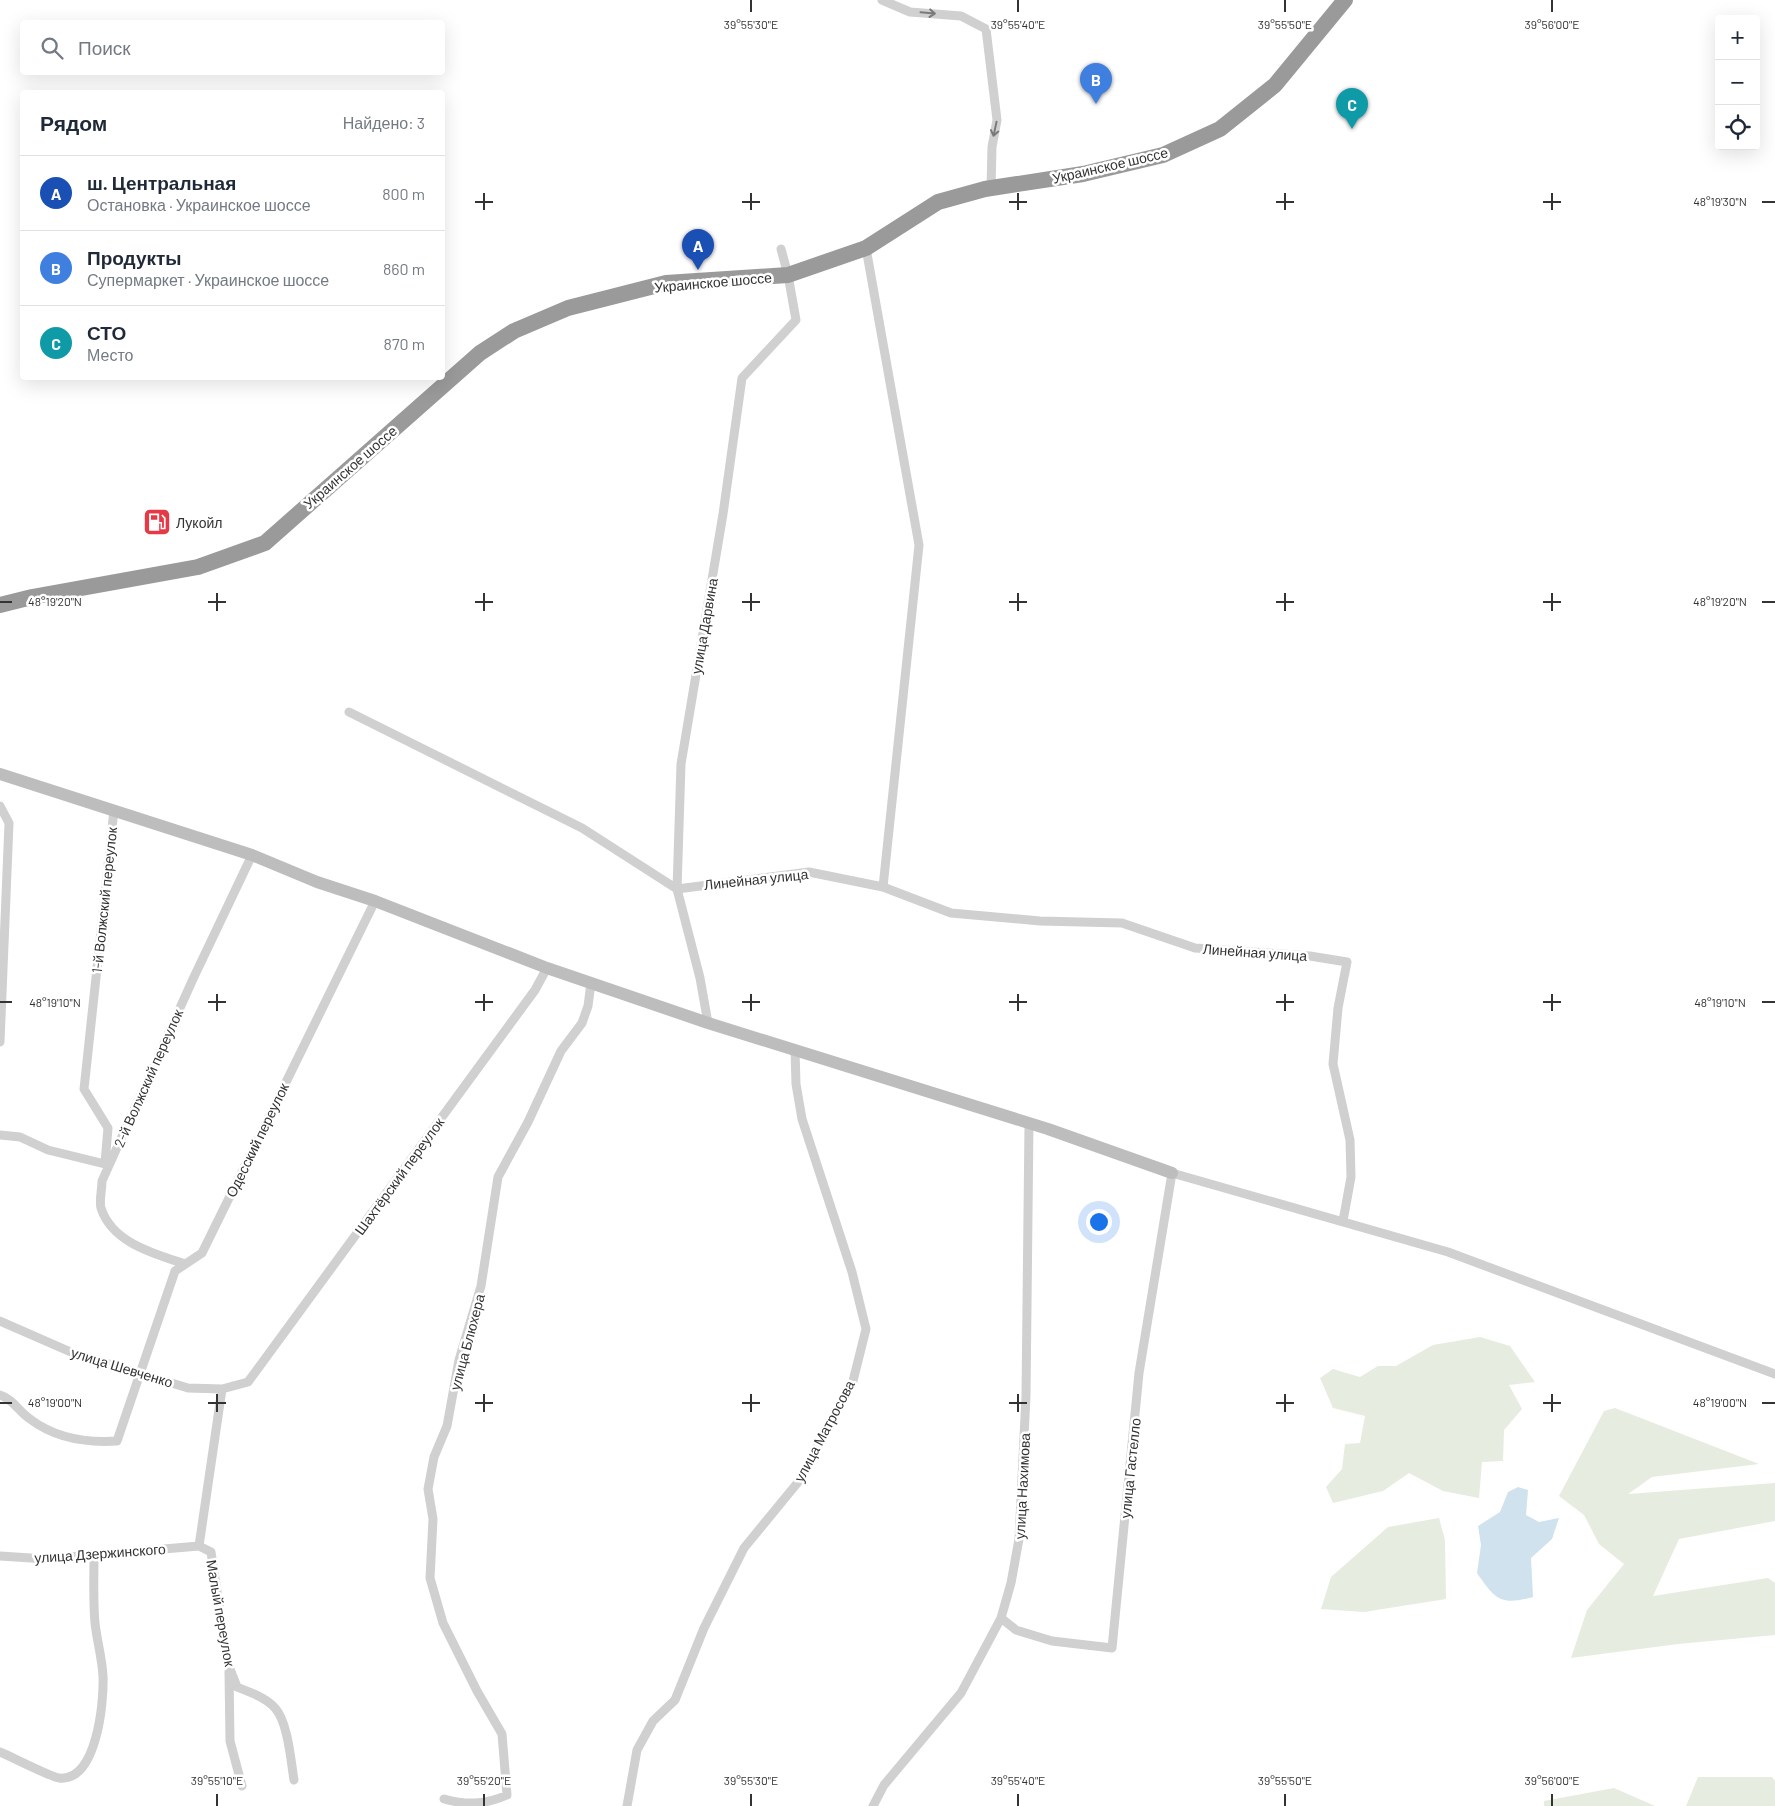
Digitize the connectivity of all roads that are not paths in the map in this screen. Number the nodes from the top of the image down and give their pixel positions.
1 (882, 0) edge
2 (1346, 0) edge
3 (991, 188) junction
4 (866, 248) junction
5 (781, 249) dead end
6 (788, 275) junction
7 (0, 605) edge
8 (349, 712) dead end
9 (0, 774) edge
10 (0, 806) edge
11 (114, 810) junction
12 (252, 855) junction
13 (883, 887) junction
14 (677, 889) junction
15 (375, 901) junction
16 (547, 968) junction
17 (591, 983) junction
18 (708, 1023) junction
19 (1, 1036) edge
20 (795, 1050) junction
21 (1029, 1123) junction
22 (0, 1135) edge
23 (107, 1164) junction
24 (1172, 1173) junction
25 (1343, 1221) junction
26 (185, 1264) junction
27 (0, 1321) edge
28 (138, 1373) junction
29 (1775, 1374) edge
30 (248, 1382) joint
31 (222, 1389) junction
32 (0, 1395) edge
33 (199, 1546) junction
34 (94, 1555) junction
35 (0, 1556) edge
36 (1001, 1618) junction
37 (229, 1667) junction
38 (0, 1752) edge
39 (294, 1780) dead end
40 (242, 1786) dead end
41 (444, 1799) dead end
42 (627, 1806) edge
43 (873, 1806) edge

1 -> 3 street
2 - 3 highway, Украинское шоссе
3 - 4 highway, Украинское шоссе
4 - 6 highway, Украинское шоссе
4 - 13 street
5 - 6 street, улица Дарвина
6 - 7 highway, Украинское шоссе
6 - 14 street, улица Дарвина
8 - 14 street
9 - 11 street
10 - 19 street
11 - 12 street
11 - 23 street, 1-й Волжский переулок
12 - 15 street
12 - 23 street, 2-й Волжский переулок
13 - 14 street, Линейная улица
13 - 25 street, Линейная улица
14 - 18 street, улица Дарвина
15 - 16 street
15 - 26 street, Одесский переулок
16 - 17 street
16 - 30 street, Шахтёрский переулок
17 - 18 street
17 - 41 street, улица Блюхера
18 - 20 street
20 - 21 street
20 - 42 street, улица Матросова
21 - 24 street
21 - 36 street, улица Нахимова
22 - 23 street
23 - 26 street, 2-й Волжский переулок
24 - 25 street
24 - 36 street, улица Гастелло
25 - 29 street
26 - 28 street, Одесский переулок
27 - 28 street, улица Шевченко
28 - 31 street, улица Шевченко
28 - 32 street, Одесский переулок
30 - 31 street, улица Шевченко
31 - 33 street
33 - 34 street, улица Дзержинского
33 - 37 street, Малый переулок
34 - 35 street, улица Дзержинского
34 - 38 street
36 - 43 street, улица Нахимова
37 - 39 street, Малый переулок
37 - 40 street

